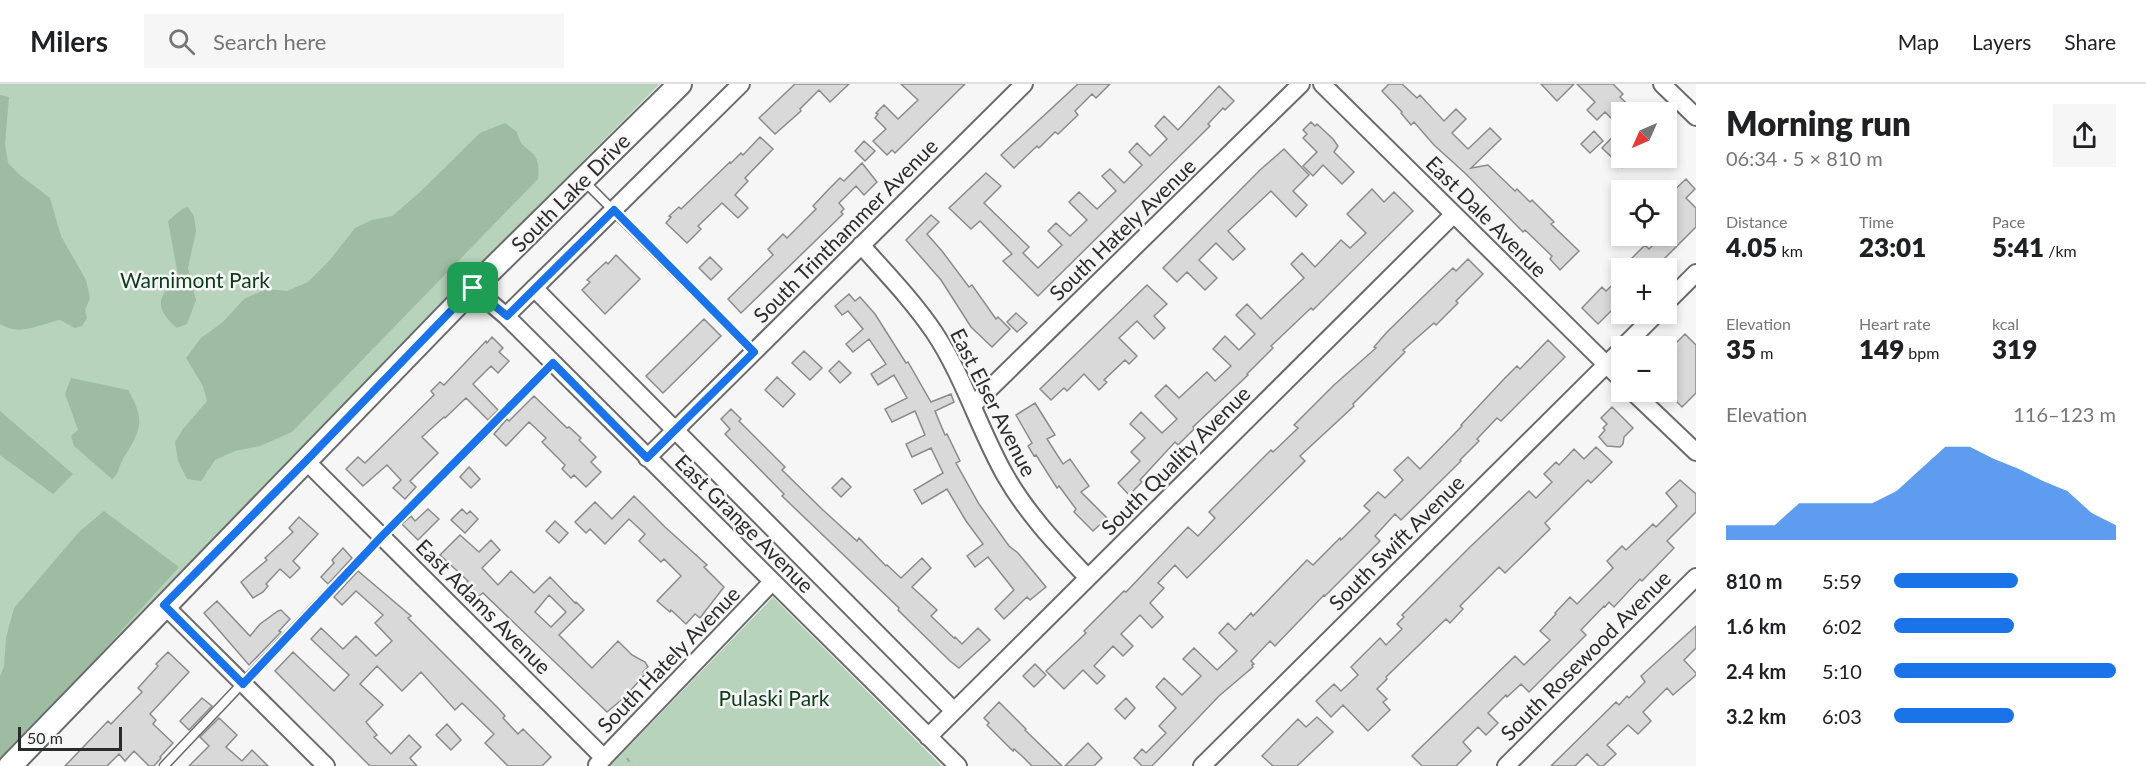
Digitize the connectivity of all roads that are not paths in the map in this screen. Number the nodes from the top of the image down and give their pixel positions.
1 (680, 84) edge
2 (741, 84) edge
3 (1024, 84) edge
4 (1301, 84) edge
5 (1322, 84) edge
6 (1662, 84) edge
7 (1696, 117) edge
8 (583, 180) junction
9 (614, 210) junction
10 (1453, 215) junction
11 (861, 245) junction
12 (1696, 273) edge
13 (473, 288) junction
14 (534, 288) junction
15 (1677, 292) edge
16 (507, 316) junction
17 (1646, 324) edge
18 (1635, 336) edge
19 (754, 352) junction
20 (1611, 360) edge
21 (553, 363) junction
22 (1606, 365) junction
23 (1611, 370) edge
24 (1644, 402) edge
25 (974, 405) junction
26 (675, 430) junction
27 (1696, 452) edge
28 (647, 458) junction
29 (306, 461) junction
30 (382, 536) junction
31 (1696, 577) edge
32 (1088, 578) junction
33 (772, 582) junction
34 (164, 605) junction
35 (243, 684) junction
36 (954, 711) junction
37 (928, 737) junction
38 (600, 762) edge
39 (9, 766) edge
40 (164, 766) edge
41 (326, 766) edge
42 (958, 766) edge
43 (1202, 766) edge
44 (1506, 766) edge

1 - 8 main road, South Lake Drive
2 - 9 street
3 - 11 street, South Trinthammer Avenue
4 - 25 street, South Hately Avenue
5 - 10 street, East Dale Avenue
6 - 7 street
8 - 9 lane
8 - 13 main road, South Lake Drive
9 - 14 street
9 - 19 lane
10 - 22 street, East Dale Avenue
10 - 32 street, South Quality Avenue
11 - 19 street, South Trinthammer Avenue
11 - 25 street, East Elser Avenue
12 - 15 street
13 - 16 street, East Grange Avenue
13 - 29 main road, South Lake Drive
14 - 16 street
14 - 26 street
16 - 21 street, East Grange Avenue
17 - 18 street, South Swift Avenue
19 - 26 street, South Trinthammer Avenue
20 - 22 street, South Swift Avenue
21 - 28 street, East Grange Avenue
21 - 30 lane
22 - 23 street, East Dale Avenue
22 - 43 street, South Swift Avenue
24 - 27 street
25 - 32 street, East Elser Avenue
26 - 28 street, South Trinthammer Avenue
26 - 36 street
28 - 33 street, East Grange Avenue
29 - 30 street, East Adams Avenue
29 - 34 main road, South Lake Drive
30 - 35 lane
30 - 38 street, East Adams Avenue
31 - 44 street, South Rosewood Avenue
32 - 36 street, South Quality Avenue
33 - 37 street, East Grange Avenue
33 - 38 street, South Hately Avenue
34 - 35 street
34 - 39 main road, South Lake Drive
35 - 40 lane
35 - 41 street
36 - 37 street, South Quality Avenue
37 - 42 street, East Grange Avenue

